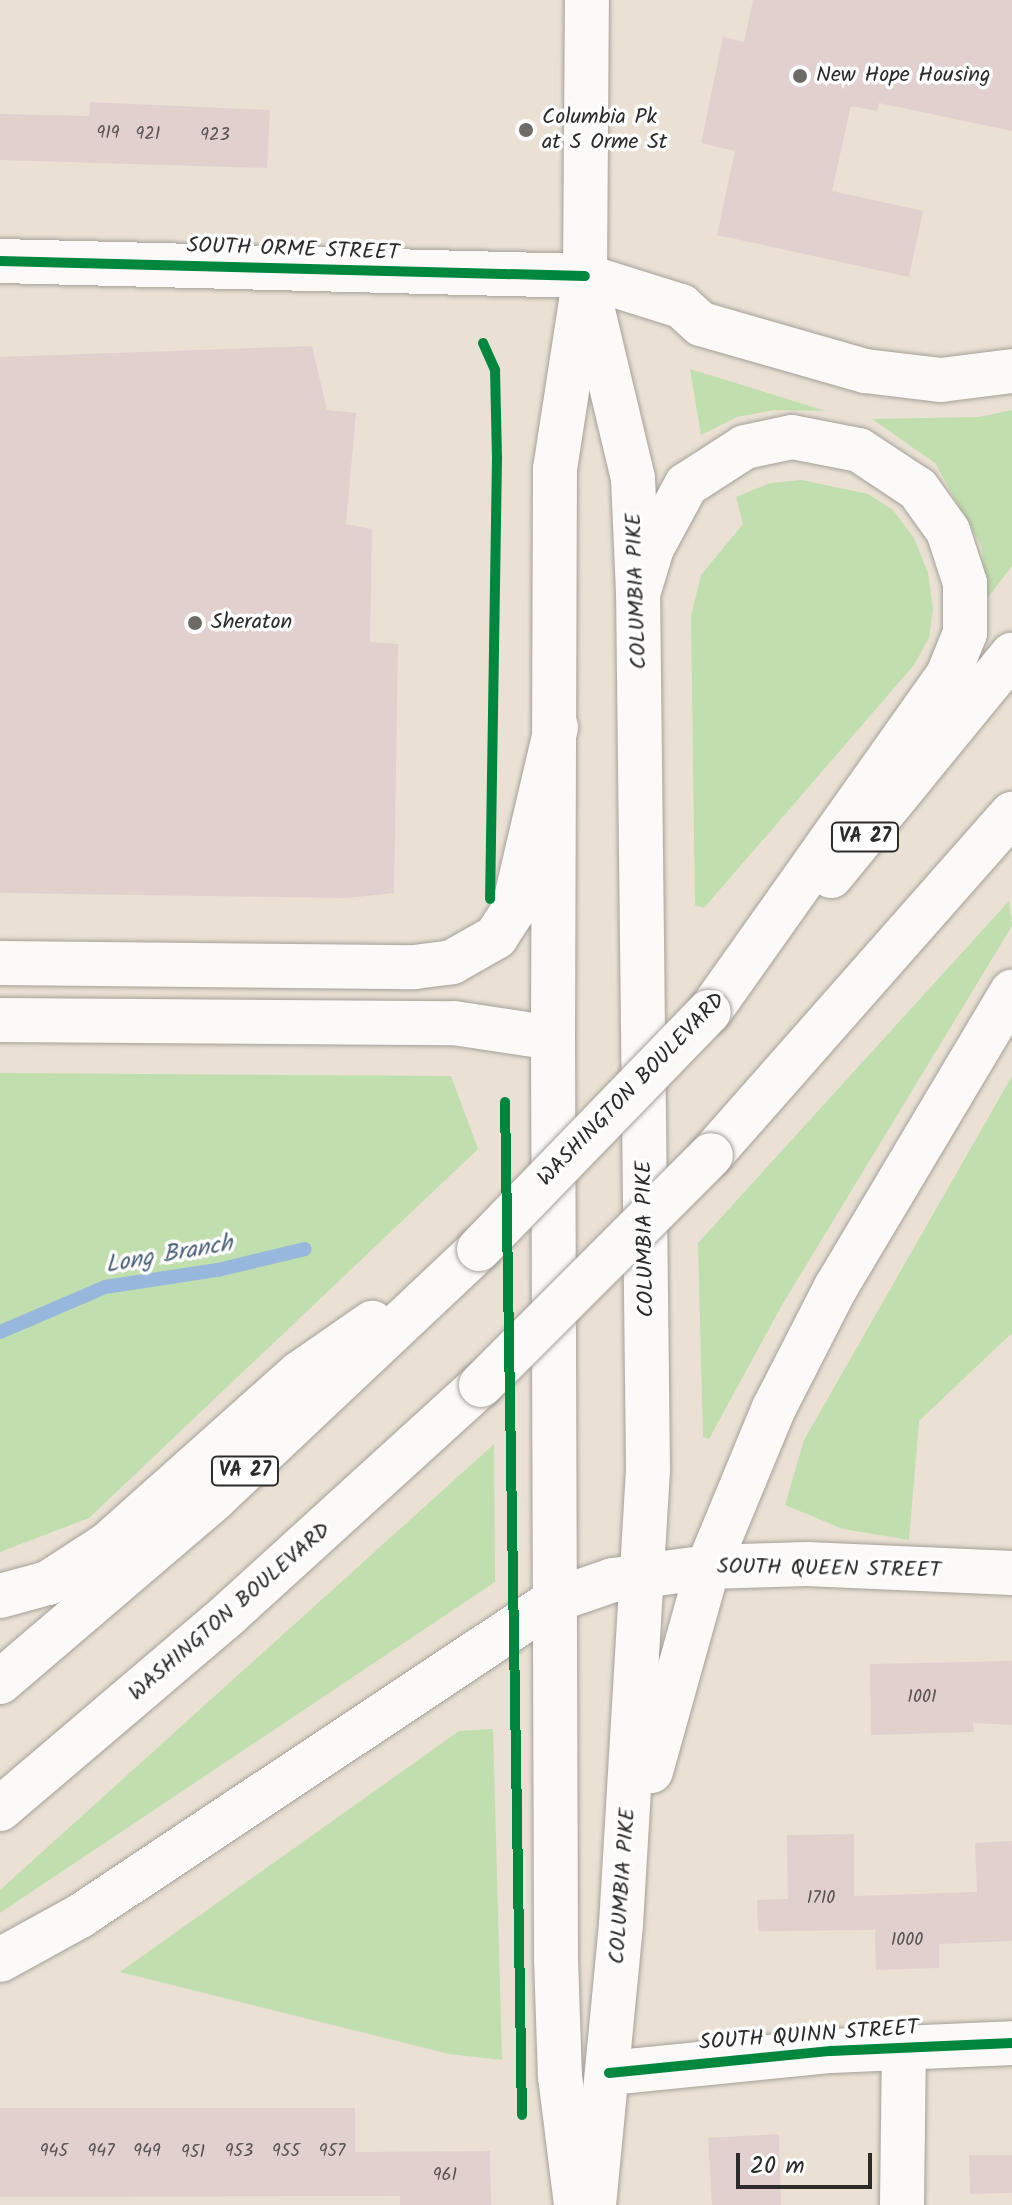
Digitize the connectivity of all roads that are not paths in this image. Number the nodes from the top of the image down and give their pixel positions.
1 (587, 0) edge
2 (0, 261) edge
3 (585, 276) junction
4 (1012, 371) edge
5 (638, 594) junction
6 (1012, 655) edge
7 (556, 727) junction
8 (1012, 814) edge
9 (0, 963) edge
10 (1012, 992) edge
11 (709, 1012) junction
12 (0, 1020) edge
13 (553, 1038) junction
14 (479, 1249) junction
15 (708, 1567) junction
16 (1012, 1573) edge
17 (642, 1574) junction
18 (0, 1596) edge
19 (555, 1600) junction
20 (0, 1682) edge
21 (0, 1809) edge
22 (621, 1924) junction
23 (0, 1960) edge
24 (1012, 2043) edge
25 (904, 2048) junction
26 (609, 2073) junction
27 (576, 2205) edge
28 (594, 2205) edge
29 (902, 2205) edge

1 - 3 main road, COLUMBIA PIKE
2 - 3 main road, SOUTH ORME STREET
3 - 4 main road, SOUTH ORME STREET
3 - 5 main road, COLUMBIA PIKE
3 - 7 main road, COLUMBIA PIKE
5 - 11 main road
5 - 17 main road, COLUMBIA PIKE
6 - 11 main road, WASHINGTON BOULEVARD / VA 27
7 - 9 main road
7 - 13 main road, COLUMBIA PIKE
8 - 21 main road, WASHINGTON BOULEVARD, bridge
10 - 15 main road
11 - 14 main road, WASHINGTON BOULEVARD / VA 27, bridge
12 - 13 main road
13 - 19 main road, COLUMBIA PIKE
14 - 18 main road
14 - 20 main road, WASHINGTON BOULEVARD / VA 27
15 - 16 main road, SOUTH QUEEN STREET
15 - 17 main road, SOUTH QUEEN STREET
15 - 22 main road
17 - 19 main road, SOUTH QUEEN STREET
17 - 22 main road, COLUMBIA PIKE
19 - 23 main road, SOUTH QUEEN STREET
19 - 27 main road, COLUMBIA PIKE
22 - 26 main road, COLUMBIA PIKE
24 - 25 main road, SOUTH QUINN STREET
25 - 26 main road, SOUTH QUINN STREET
25 - 29 main road
26 - 28 main road, COLUMBIA PIKE

